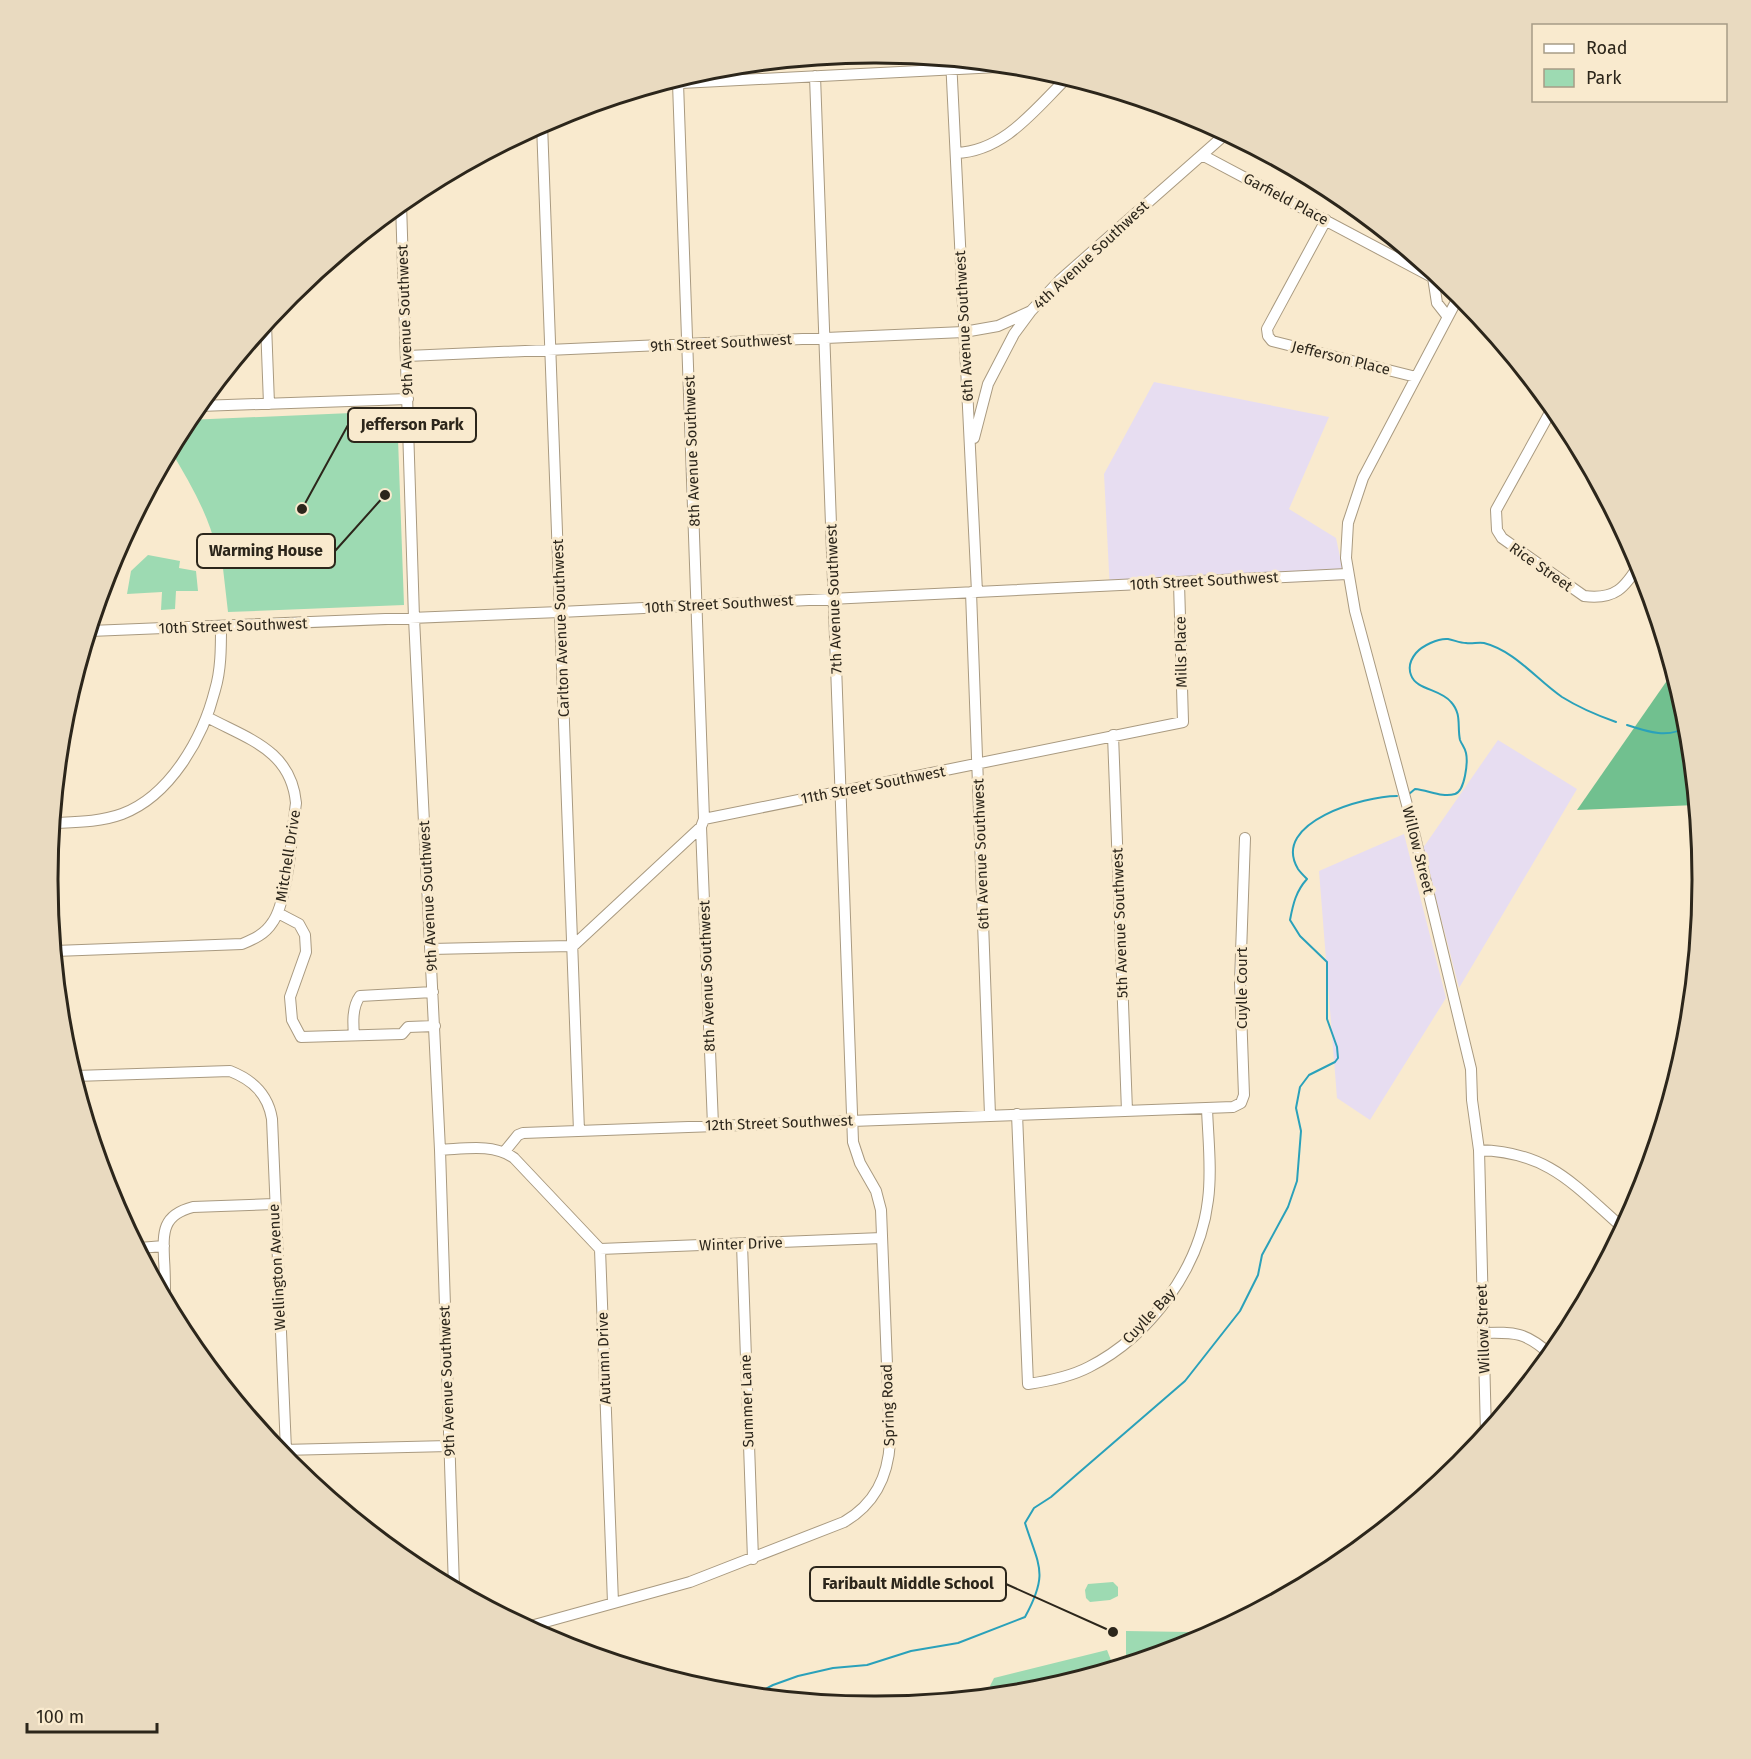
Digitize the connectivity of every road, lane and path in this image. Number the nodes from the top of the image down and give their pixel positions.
1 (945, 65) edge
2 (951, 66) edge
3 (815, 76) junction
4 (699, 82) edge
5 (1061, 84) edge
6 (678, 87) edge
7 (542, 134) edge
8 (1219, 139) edge
9 (956, 153) junction
10 (1202, 155) junction
11 (401, 215) edge
12 (1326, 220) junction
13 (1413, 265) edge
14 (1434, 284) edge
15 (1455, 304) edge
16 (1031, 311) junction
17 (1448, 317) junction
18 (964, 332) junction
19 (266, 335) edge
20 (825, 338) junction
21 (688, 345) junction
22 (550, 350) junction
23 (406, 356) junction
24 (1416, 377) junction
25 (408, 399) junction
26 (269, 404) junction
27 (210, 406) edge
28 (1548, 416) edge
29 (971, 468) junction
30 (1347, 574) junction
31 (1633, 574) edge
32 (1179, 583) junction
33 (974, 592) junction
34 (834, 599) junction
35 (697, 604) junction
36 (560, 612) junction
37 (414, 618) junction
38 (221, 627) junction
39 (98, 631) edge
40 (207, 717) junction
41 (1183, 722) joint
42 (1113, 735) junction
43 (977, 763) junction
44 (841, 791) junction
45 (60, 822) edge
46 (703, 823) junction
47 (1245, 837) dead end
48 (278, 913) junction
49 (573, 946) junction
50 (431, 950) junction
51 (62, 951) edge
52 (433, 992) junction
53 (435, 1026) junction
54 (354, 1035) junction
55 (82, 1076) edge
56 (1207, 1108) junction
57 (1126, 1111) junction
58 (1017, 1114) junction
59 (990, 1115) junction
60 (852, 1122) junction
61 (713, 1125) junction
62 (579, 1131) junction
63 (440, 1150) junction
64 (1479, 1150) junction
65 (506, 1151) junction
66 (274, 1204) junction
67 (1616, 1222) edge
68 (882, 1238) junction
69 (742, 1244) junction
70 (164, 1246) junction
71 (146, 1247) edge
72 (600, 1249) junction
73 (165, 1282) edge
74 (1483, 1333) junction
75 (1544, 1349) edge
76 (1486, 1423) edge
77 (282, 1440) edge
78 (449, 1446) junction
79 (291, 1450) edge
80 (753, 1559) junction
81 (454, 1579) edge
82 (613, 1603) junction
83 (540, 1623) edge

1 - 3 street
2 - 9 street, 6th Avenue Southwest
3 - 4 street
3 - 20 street, 7th Avenue Southwest
5 - 9 street
6 - 21 street, 8th Avenue Southwest
7 - 22 street, Carlton Avenue Southwest
8 - 10 street, 4th Avenue Southwest
9 - 18 street, 6th Avenue Southwest
10 - 12 street, Garfield Place
10 - 16 street, 4th Avenue Southwest
11 - 23 street, 9th Avenue Southwest
12 - 13 street, Garfield Place
12 - 24 street, Jefferson Place
14 - 17 street
15 - 17 street, Willow Street
16 - 18 street, 9th Street Southwest
16 - 29 street, 4th Avenue Southwest
17 - 24 street, Willow Street
18 - 20 street, 9th Street Southwest
18 - 29 street, 6th Avenue Southwest
19 - 26 street
20 - 21 street, 9th Street Southwest
20 - 34 street, 7th Avenue Southwest
21 - 22 street, 9th Street Southwest
21 - 35 street, 8th Avenue Southwest
22 - 23 street, 9th Street Southwest
22 - 36 street, Carlton Avenue Southwest
23 - 25 street, 9th Avenue Southwest
24 - 30 street, Willow Street
25 - 26 street
25 - 37 street, 9th Avenue Southwest
26 - 27 street
28 - 31 street, Rice Street
29 - 33 street, 6th Avenue Southwest
30 - 32 street, 10th Street Southwest
30 - 64 street, Willow Street
32 - 33 street, 10th Street Southwest
32 - 41 street, Mills Place
33 - 34 street, 10th Street Southwest
33 - 43 street, 6th Avenue Southwest
34 - 35 street, 10th Street Southwest
34 - 44 street, 7th Avenue Southwest
35 - 36 street, 10th Street Southwest
35 - 46 street, 8th Avenue Southwest
36 - 37 street, 10th Street Southwest
36 - 49 street, Carlton Avenue Southwest
37 - 38 street, 10th Street Southwest
37 - 50 street, 9th Avenue Southwest
38 - 39 street, 10th Street Southwest
38 - 40 street
40 - 45 street
40 - 48 street, Mitchell Drive
41 - 42 street, 11th Street Southwest
42 - 43 street, 11th Street Southwest
42 - 57 street, 5th Avenue Southwest
43 - 44 street, 11th Street Southwest
43 - 59 street, 6th Avenue Southwest
44 - 46 street, 11th Street Southwest
44 - 60 street, 7th Avenue Southwest
46 - 49 street
46 - 61 street, 8th Avenue Southwest
47 - 56 street, Cuylle Court
48 - 51 street, Mitchell Drive
48 - 54 street
49 - 50 street
49 - 62 street, Carlton Avenue Southwest
50 - 52 street, 9th Avenue Southwest
52 - 53 street, 9th Avenue Southwest
52 - 54 street
53 - 54 street
53 - 63 street, 9th Avenue Southwest
55 - 66 street, Wellington Avenue
56 - 57 street
56 - 58 street, Cuylle Bay
57 - 58 street, 12th Street Southwest
58 - 59 street, 12th Street Southwest
59 - 60 street, 12th Street Southwest
60 - 61 street, 12th Street Southwest
60 - 68 street, Spring Road
61 - 62 street, 12th Street Southwest
62 - 65 street, 12th Street Southwest
63 - 65 street
63 - 78 street, 9th Avenue Southwest
64 - 67 street
64 - 74 street, Willow Street
65 - 72 street
66 - 70 street
66 - 77 street, Wellington Avenue
68 - 69 street, Winter Drive
68 - 80 street, Spring Road
69 - 72 street, Winter Drive
69 - 80 street, Summer Lane
70 - 71 street
70 - 73 street
72 - 82 street, Autumn Drive
74 - 75 street
74 - 76 street, Willow Street
78 - 79 street
78 - 81 street, 9th Avenue Southwest
80 - 82 street, Spring Road
82 - 83 street, Spring Road

